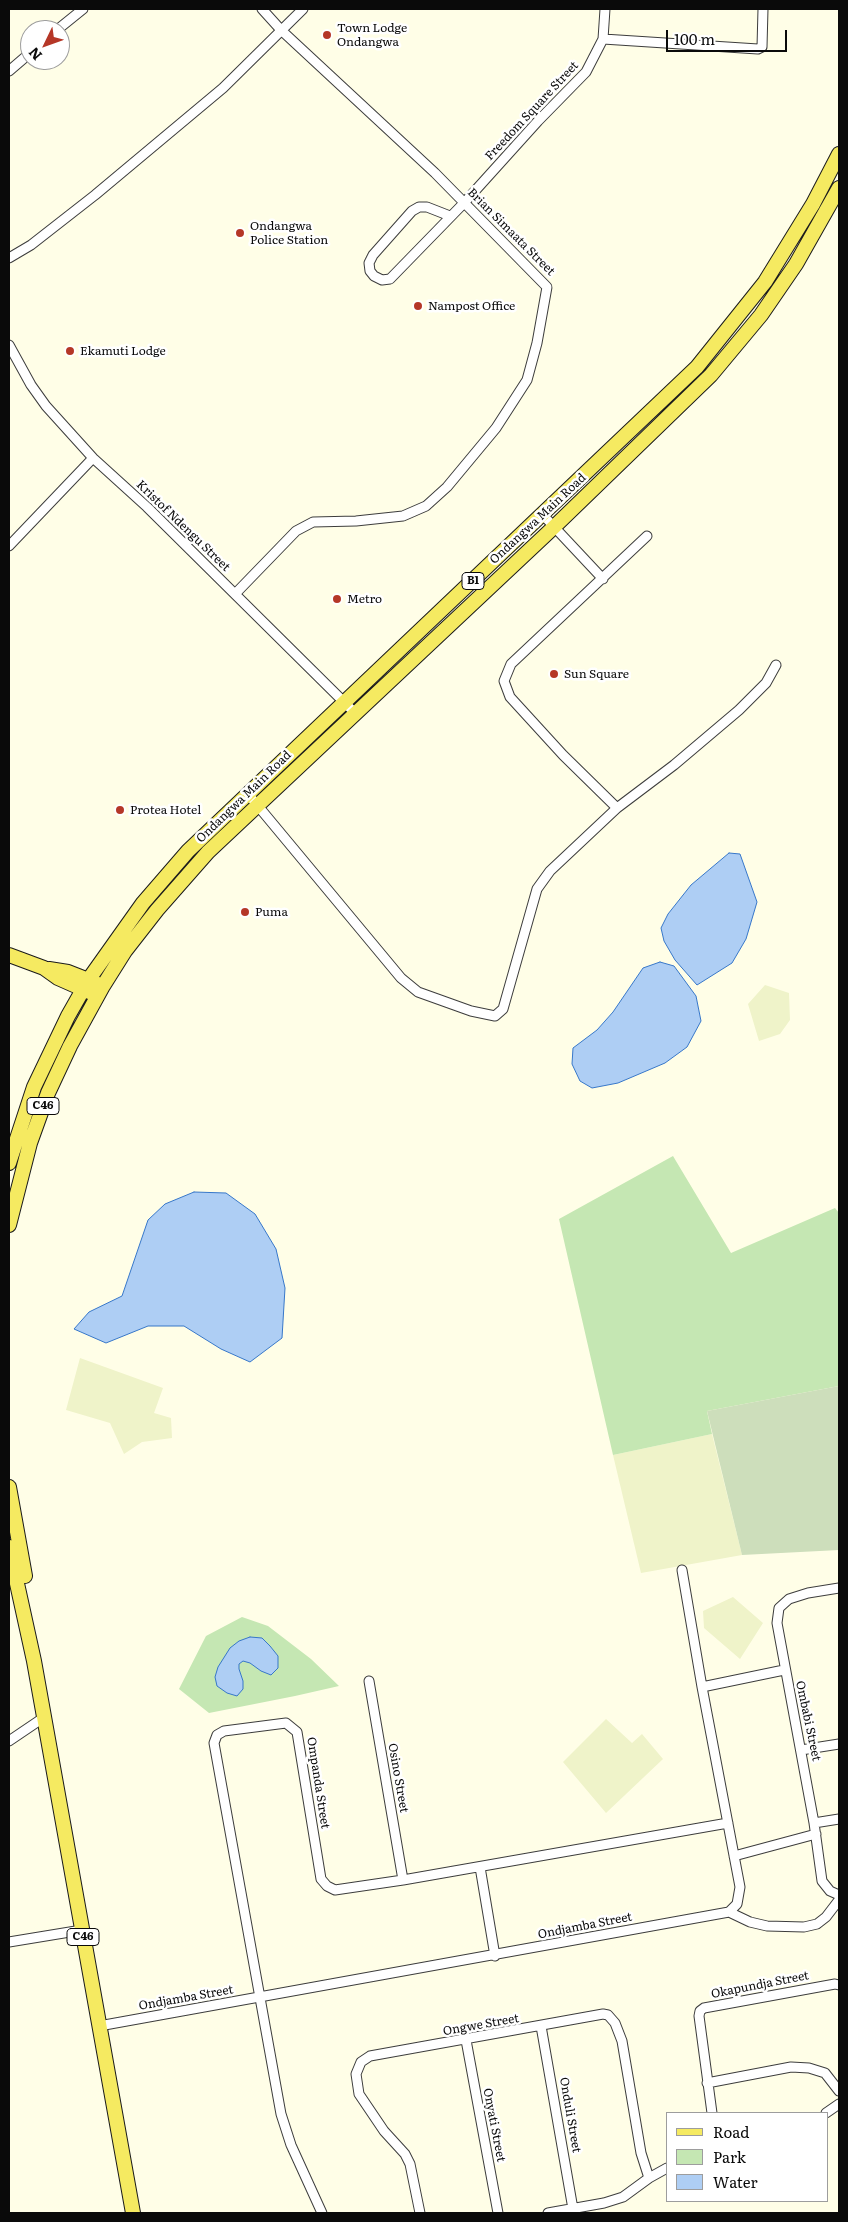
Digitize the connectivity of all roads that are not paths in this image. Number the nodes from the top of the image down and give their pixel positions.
1 (83, 9) edge
2 (262, 9) edge
3 (302, 9) edge
4 (605, 9) edge
5 (763, 9) edge
6 (69, 20) edge
7 (281, 30) junction
8 (602, 39) junction
9 (20, 62) edge
10 (9, 71) edge
11 (839, 154) edge
12 (839, 188) edge
13 (464, 203) junction
14 (450, 216) junction
15 (31, 244) junction
16 (9, 252) edge
17 (9, 258) edge
18 (9, 345) edge
19 (93, 458) junction
20 (542, 515) junction
21 (554, 528) junction
22 (647, 536) dead end
23 (9, 546) edge
24 (603, 579) junction
25 (235, 594) junction
26 (776, 664) dead end
27 (344, 702) junction
28 (355, 713) junction
29 (248, 794) junction
30 (258, 805) junction
31 (617, 808) junction
32 (9, 955) edge
33 (86, 984) junction
34 (100, 991) junction
35 (9, 1163) edge
36 (9, 1225) edge
37 (9, 1487) edge
38 (12, 1543) edge
39 (682, 1570) dead end
40 (839, 1588) edge
41 (784, 1670) junction
42 (368, 1681) dead end
43 (702, 1687) junction
44 (44, 1718) junction
45 (9, 1741) edge
46 (839, 1744) edge
47 (801, 1750) junction
48 (839, 1819) edge
49 (728, 1823) junction
50 (814, 1823) junction
51 (816, 1834) junction
52 (734, 1856) junction
53 (480, 1867) junction
54 (402, 1880) junction
55 (839, 1896) edge
56 (839, 1900) edge
57 (730, 1912) junction
58 (82, 1930) junction
59 (9, 1942) edge
60 (495, 1956) junction
61 (839, 1985) edge
62 (259, 1998) junction
63 (99, 2026) junction
64 (541, 2026) junction
65 (466, 2040) junction
66 (708, 2083) junction
67 (839, 2091) edge
68 (839, 2104) edge
69 (712, 2112) edge
70 (827, 2112) edge
71 (666, 2169) edge
72 (649, 2178) junction
73 (573, 2209) junction
74 (133, 2213) edge
75 (322, 2213) edge
76 (420, 2213) edge
77 (498, 2213) edge
78 (548, 2213) edge

1 - 6 street
2 - 7 street, Brian Simaata Street
3 - 7 street
4 - 8 street, Freedom Square Street
5 - 8 street
7 - 13 street, Brian Simaata Street
7 - 15 street
8 - 13 street, Freedom Square Street
9 - 10 street
11 - 20 main road, Ondangwa Main Road / B1
12 - 21 main road, Ondangwa Main Road / B1
13 - 14 street, Freedom Square Street
13 - 25 street, Brian Simaata Street
14 - 14 street, Freedom Square Street
15 - 16 street
15 - 17 street
18 - 19 street, Kristof Ndengu Street
19 - 23 street
19 - 25 street, Kristof Ndengu Street
20 - 21 street
20 - 27 main road, Ondangwa Main Road / B1
21 - 24 street
21 - 28 main road, Ondangwa Main Road / B1
22 - 24 street
24 - 31 street
25 - 27 street, Kristof Ndengu Street
26 - 31 street
27 - 28 street, Kristof Ndengu Street
27 - 29 main road, Ondangwa Main Road / B1
28 - 30 main road, Ondangwa Main Road / B1
29 - 30 street
29 - 33 main road, Ondangwa Main Road / B1
30 - 31 street
30 - 34 main road, Ondangwa Main Road / B1
32 - 33 main road
33 - 34 main road
33 - 35 main road, C46
34 - 36 main road, C46
37 - 38 main road, C46
38 - 44 main road, C46
39 - 43 street
40 - 41 street, Ombabi Street
41 - 43 street
41 - 47 street, Ombabi Street
42 - 54 street, Osino Street
43 - 49 street
44 - 45 street
44 - 58 main road, C46
46 - 47 street
47 - 50 street, Ombabi Street
48 - 50 street
49 - 52 street
49 - 53 street, Ompanda Street
50 - 51 street, Ombabi Street
51 - 52 street
51 - 55 street, Ombabi Street
52 - 57 street
53 - 54 street, Ompanda Street
53 - 60 street
54 - 62 street, Ompanda Street
56 - 57 street
57 - 60 street, Ondjamba Street
58 - 59 street
58 - 63 main road, C46
60 - 62 street, Ondjamba Street
61 - 66 street, Okapundja Street
62 - 63 street, Ondjamba Street
62 - 75 street, Ompanda Street
63 - 74 main road, C46
64 - 65 street, Ongwe Street
64 - 72 street, Ongwe Street
64 - 73 street, Onduli Street
65 - 76 street, Ongwe Street
65 - 77 street, Onyati Street
66 - 67 street
66 - 69 street, Okapundja Street
68 - 70 street
71 - 72 street
72 - 73 street
73 - 78 street

